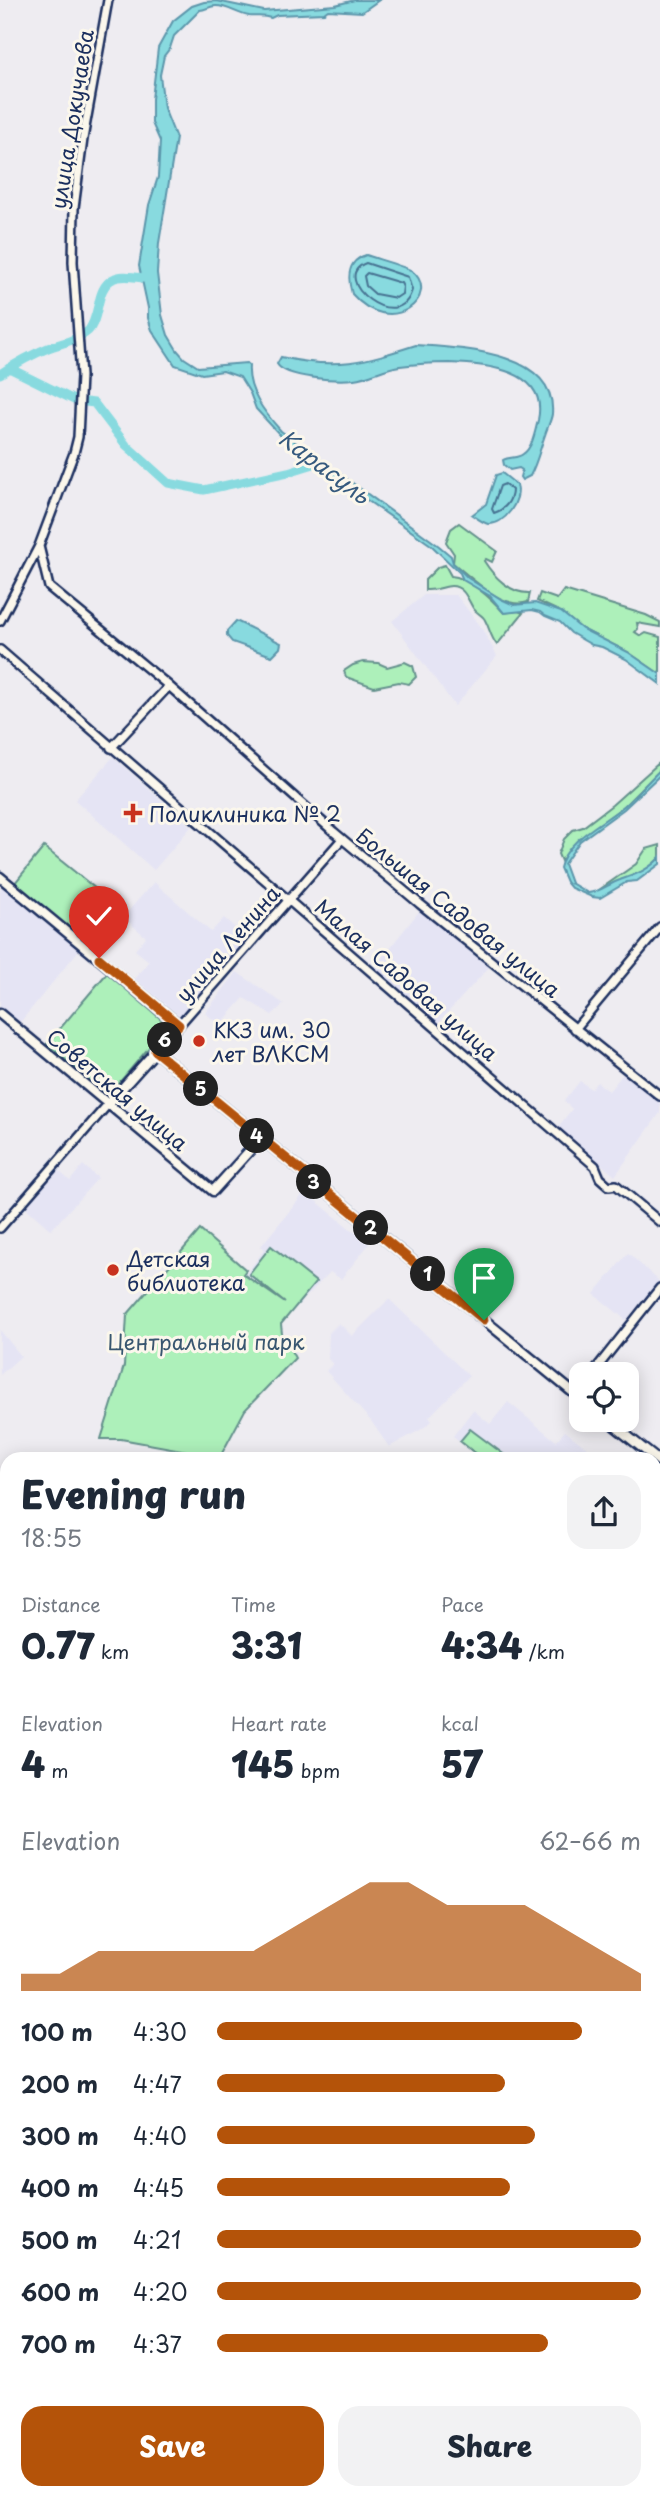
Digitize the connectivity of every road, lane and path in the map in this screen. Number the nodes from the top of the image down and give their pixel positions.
1 (108, 0) edge
2 (39, 546) junction
3 (0, 621) edge
4 (0, 650) edge
5 (169, 686) junction
6 (111, 748) junction
7 (342, 839) junction
8 (0, 877) edge
9 (289, 899) junction
10 (660, 927) edge
11 (0, 1014) edge
12 (179, 1025) junction
13 (575, 1029) junction
14 (155, 1051) junction
15 (660, 1096) edge
16 (109, 1103) junction
17 (260, 1139) junction
18 (660, 1222) edge
19 (0, 1228) edge
20 (660, 1289) edge
21 (602, 1362) edge
22 (569, 1386) edge
23 (622, 1432) edge
24 (646, 1452) edge

1 - 2 street, улица Докучаева
2 - 3 street, улица Докучаева
2 - 5 street, Большая Садовая улица
4 - 6 street, Малая Садовая улица
5 - 6 street
5 - 7 street, Большая Садовая улица
6 - 9 street, Малая Садовая улица
7 - 9 street, улица Ленина
7 - 13 street, Большая Садовая улица
8 - 12 main road
9 - 12 street, улица Ленина
9 - 18 street, Малая Садовая улица
10 - 13 street
11 - 16 main road, Советская улица
12 - 14 main road, улица Ленина
13 - 15 street, Большая Садовая улица
14 - 16 main road, улица Ленина
14 - 17 main road
16 - 17 main road, Советская улица
16 - 19 street, улица Ленина
17 - 22 main road
20 - 21 street
23 - 24 main road

